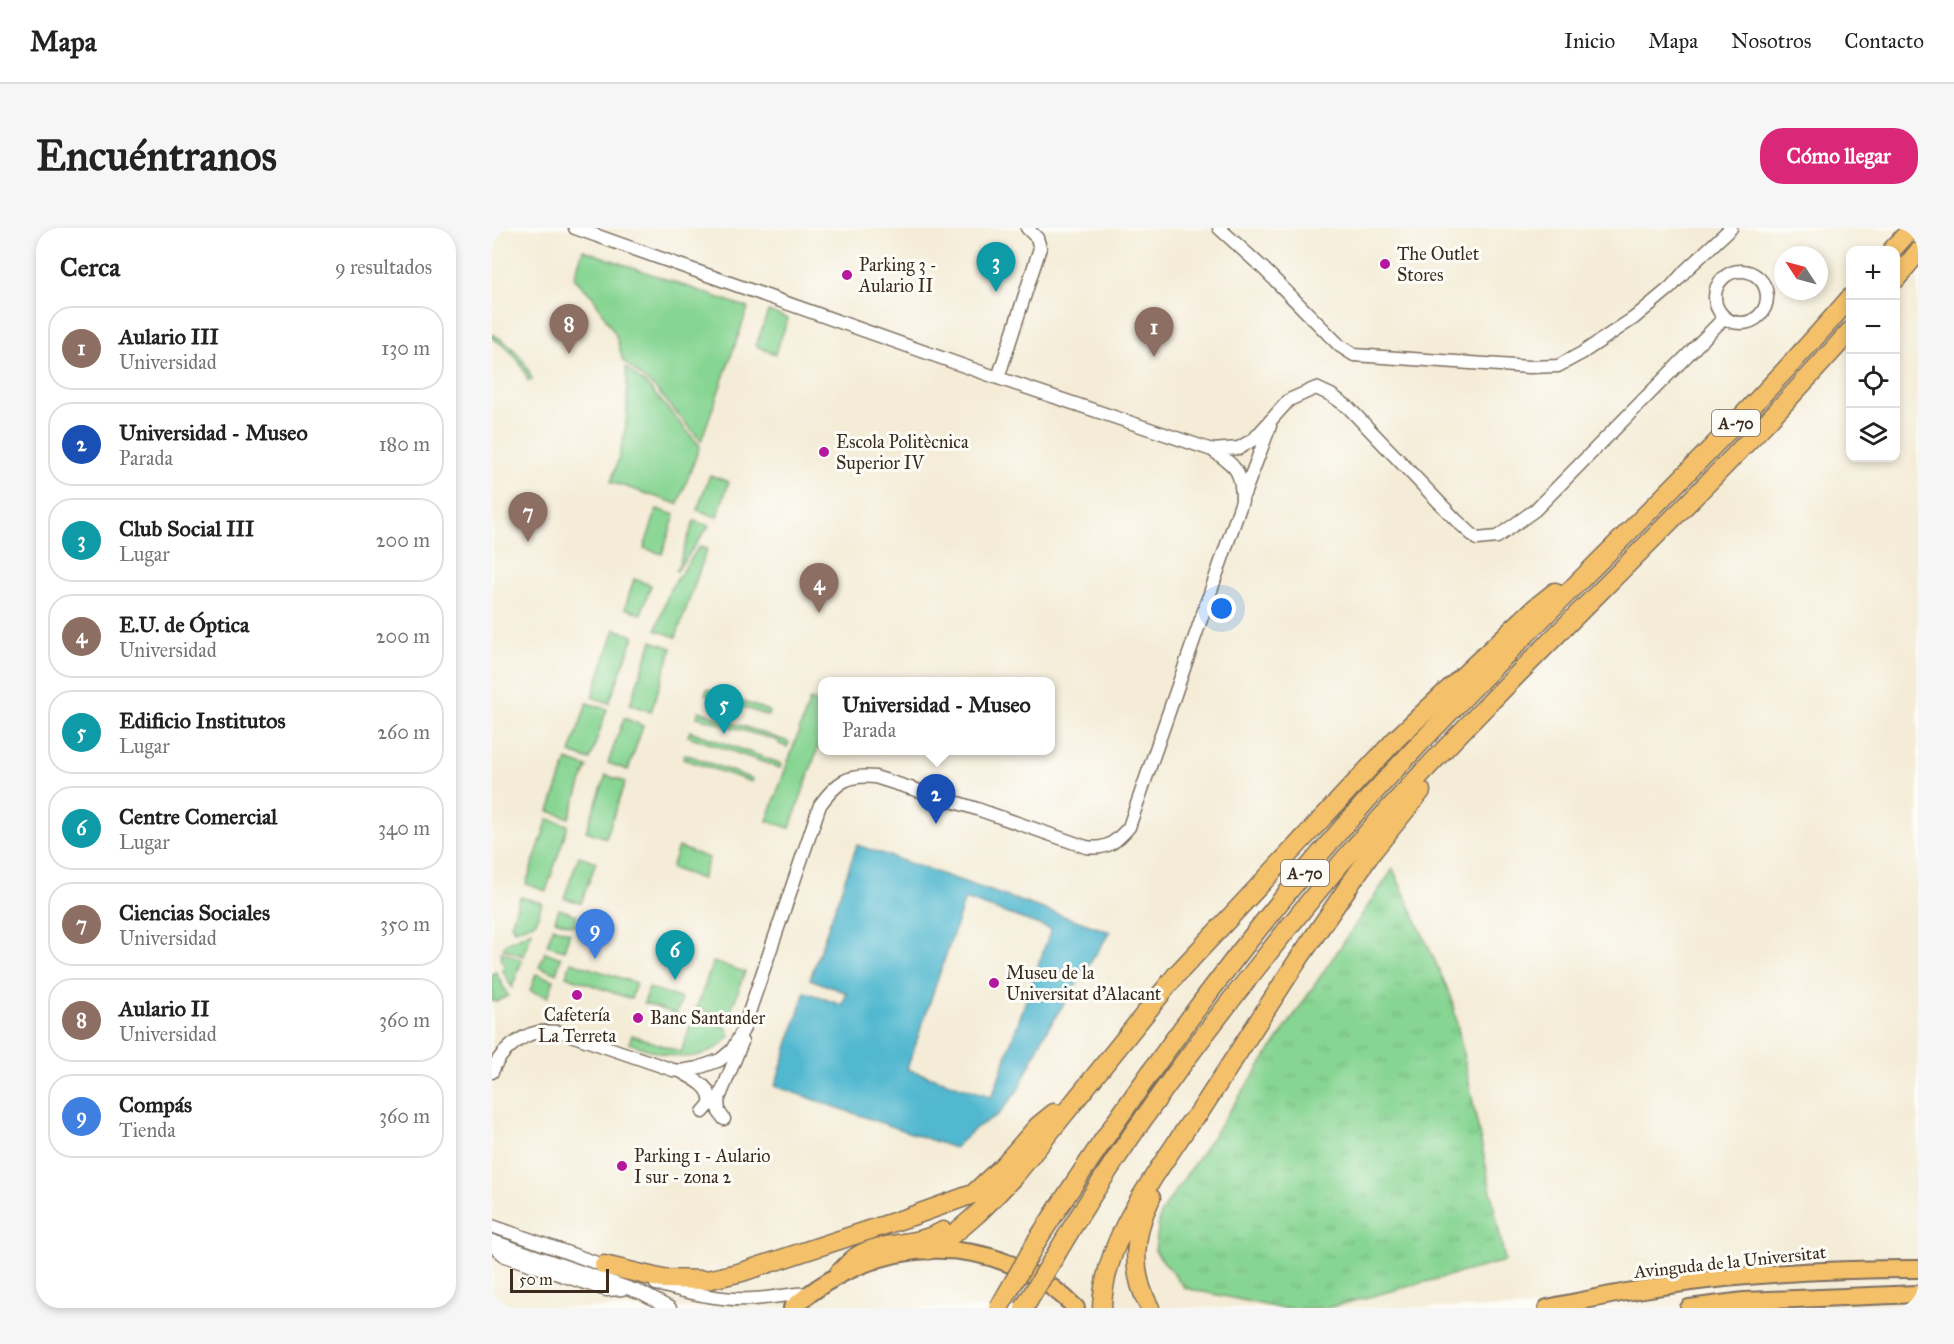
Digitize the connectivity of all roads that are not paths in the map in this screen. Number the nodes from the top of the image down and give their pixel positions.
1 (575, 228) edge
2 (1027, 228) edge
3 (1219, 228) edge
4 (1731, 228) edge
5 (1912, 228) edge
6 (1896, 246) edge
7 (1918, 252) edge
8 (1900, 274) edge
9 (1849, 300) edge
10 (1725, 317) junction
11 (1846, 336) edge
12 (998, 378) junction
13 (1272, 421) junction
14 (1212, 450) junction
15 (1242, 501) junction
16 (1617, 543) junction
17 (1448, 746) junction
18 (743, 1030) junction
19 (680, 1071) junction
20 (492, 1072) edge
21 (1087, 1085) junction
22 (703, 1112) dead end
23 (1199, 1113) junction
24 (724, 1119) dead end
25 (492, 1226) edge
26 (492, 1243) edge
27 (929, 1250) junction
28 (604, 1264) junction
29 (1918, 1269) edge
30 (839, 1274) junction
31 (636, 1291) junction
32 (809, 1293) junction
33 (1918, 1294) edge
34 (661, 1308) edge
35 (670, 1308) edge
36 (792, 1308) edge
37 (999, 1308) edge
38 (1024, 1308) edge
39 (1076, 1308) edge
40 (1102, 1308) edge
41 (1150, 1308) edge
42 (1547, 1308) edge
43 (1689, 1308) edge

1 - 12 street
2 - 12 street
3 - 4 street
5 - 6 highway
7 - 8 highway
9 - 16 highway, A-70
10 - 10 street
10 - 13 street
11 - 17 highway, A-70
12 - 14 street
13 - 14 street
13 - 15 street
14 - 15 street
15 - 18 street
16 - 21 highway
16 - 37 highway, A-70, bridge
17 - 23 highway
17 - 38 highway, A-70, bridge
18 - 19 street
18 - 24 street
19 - 20 street
19 - 22 street
21 - 27 highway
21 - 28 highway
21 - 30 highway
23 - 40 highway
23 - 41 highway
25 - 28 street
26 - 31 street
27 - 30 main road
27 - 39 main road
28 - 32 street
29 - 42 main road, Avinguda de la Universitat
30 - 32 main road
31 - 34 street
31 - 35 street
32 - 36 main road
33 - 43 main road

